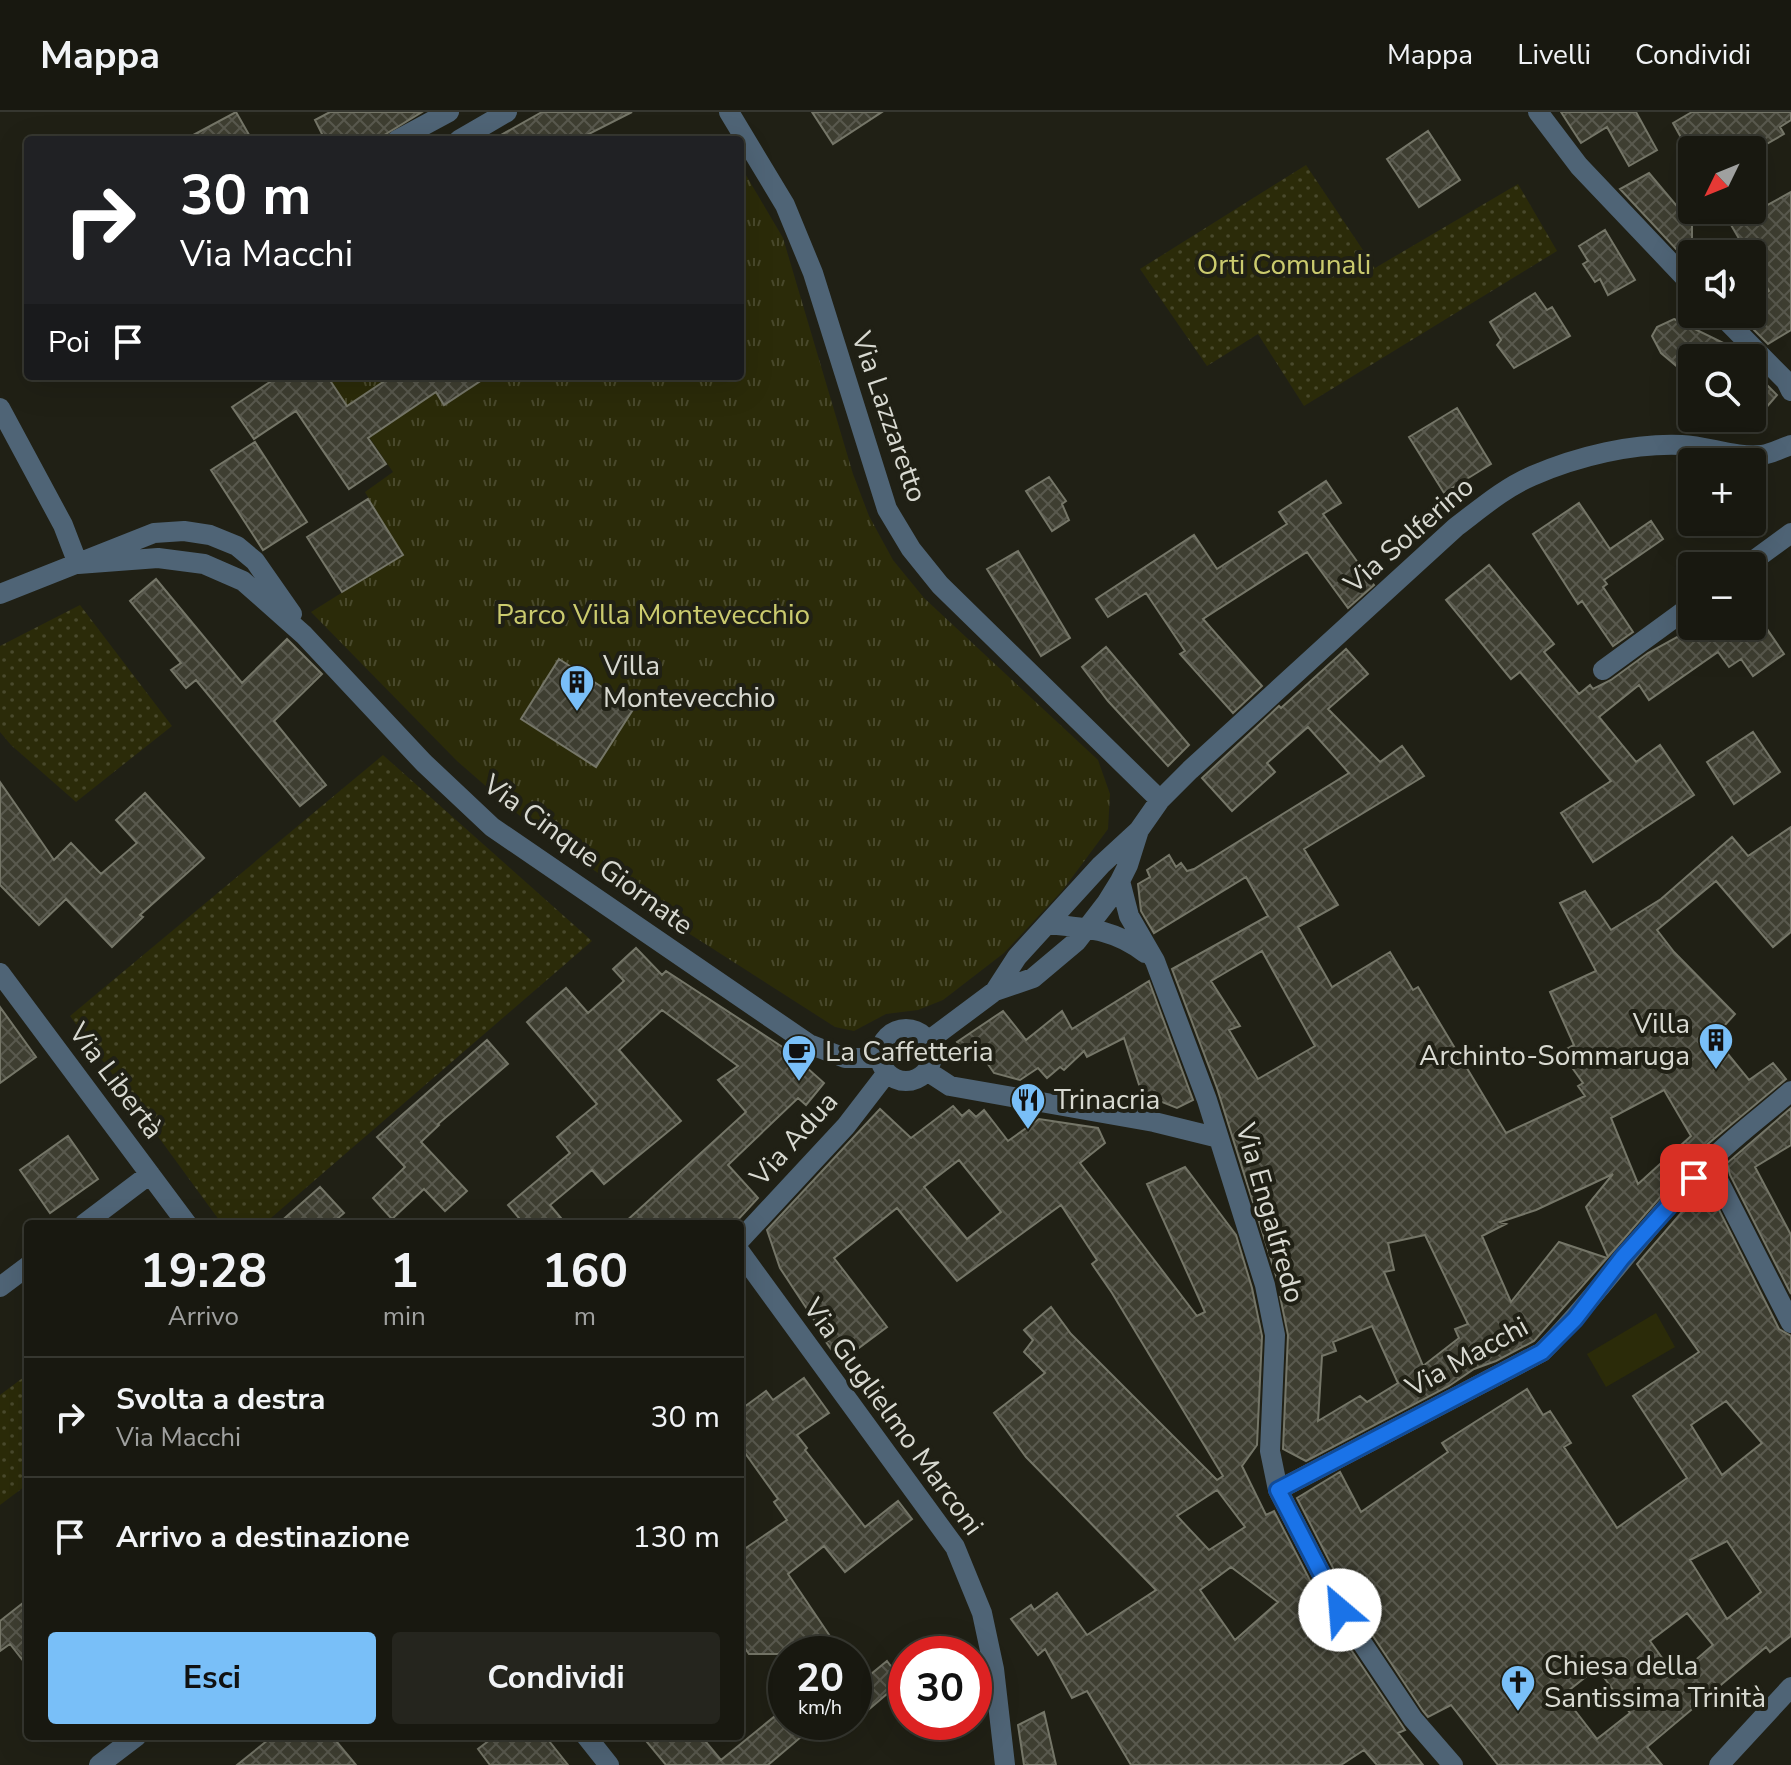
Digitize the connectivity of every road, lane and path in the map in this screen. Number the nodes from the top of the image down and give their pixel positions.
1 (449, 112) edge
2 (507, 112) edge
3 (729, 112) edge
4 (1538, 112) edge
5 (404, 136) edge
6 (466, 136) edge
7 (743, 136) edge
8 (744, 137) edge
9 (1678, 270) edge
10 (1734, 328) edge
11 (1791, 391) edge
12 (0, 408) edge
13 (1791, 445) edge
14 (1791, 533) edge
15 (1765, 552) edge
16 (78, 564) junction
17 (0, 594) edge
18 (1678, 615) edge
19 (304, 635) junction
20 (1603, 670) dead end
21 (1160, 800) junction
22 (1139, 830) junction
23 (1120, 881) junction
24 (1048, 924) junction
25 (1087, 928) junction
26 (1155, 961) junction
27 (0, 973) edge
28 (995, 991) junction
29 (928, 1041) junction
30 (883, 1066) junction
31 (927, 1071) junction
32 (1791, 1091) edge
33 (1219, 1138) junction
34 (1712, 1158) junction
35 (150, 1174) junction
36 (89, 1220) edge
37 (184, 1220) edge
38 (744, 1236) edge
39 (744, 1257) edge
40 (24, 1269) edge
41 (0, 1287) edge
42 (1791, 1323) edge
43 (1278, 1490) junction
44 (1791, 1687) edge
45 (132, 1740) edge
46 (589, 1740) edge
47 (99, 1765) edge
48 (609, 1765) edge
49 (1005, 1765) edge
50 (1453, 1765) edge
51 (1719, 1765) edge

1 - 5 street
2 - 6 street
3 - 7 street, Via Lazzaretto
4 - 9 street
8 - 21 street, Via Lazzaretto
10 - 11 street
12 - 16 street
13 - 21 street, Via Solferino
14 - 15 street
16 - 17 street, Via Cinque Giornate
16 - 19 street, Via Cinque Giornate
16 - 19 street, Via Cinque Giornate
18 - 20 street
19 - 30 street, Via Cinque Giornate
21 - 22 street, Via Solferino
22 - 23 street, Via Solferino
22 - 24 street, Via Solferino
23 - 25 street, Via Solferino
23 - 26 street, Via Engalfredo
24 - 25 street
24 - 28 street, Via Solferino
25 - 26 street
25 - 28 street, Via Solferino
26 - 33 street, Via Engalfredo
27 - 35 street, Via Libertà
28 - 29 street, Via Solferino
29 - 30 street
29 - 31 street
30 - 31 street
30 - 38 street, Via Adua
31 - 33 street
32 - 34 street, Via Macchi
33 - 43 street, Via Engalfredo
34 - 42 street
34 - 43 street, Via Macchi
35 - 36 street
35 - 37 street, Via Libertà
39 - 49 street, Via Guglielmo Marconi
40 - 41 street
43 - 50 street, Via Engalfredo
44 - 51 street
45 - 47 street
46 - 48 street

